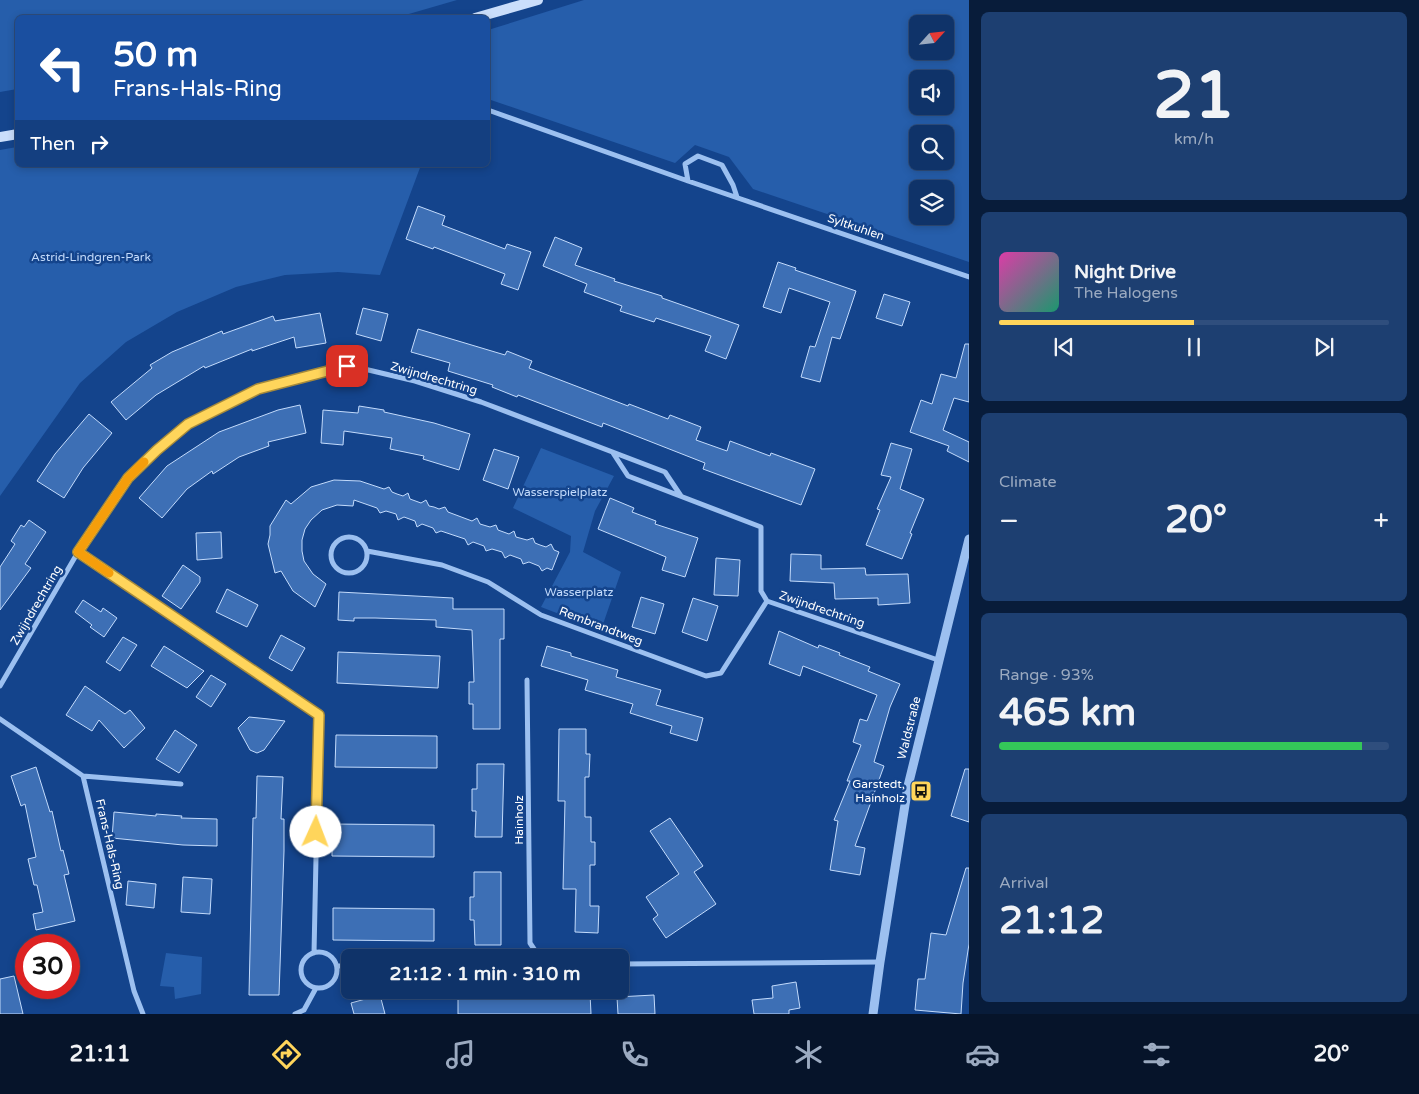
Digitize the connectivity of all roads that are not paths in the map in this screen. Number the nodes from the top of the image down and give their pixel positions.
1 (538, 0) edge
2 (486, 15) edge
3 (490, 111) edge
4 (15, 134) edge
5 (0, 137) edge
6 (688, 181) junction
7 (737, 197) junction
8 (969, 277) edge
9 (613, 453) junction
10 (681, 496) junction
11 (969, 539) edge
12 (367, 551) junction
13 (78, 552) junction
14 (966, 561) edge
15 (767, 601) junction
16 (938, 660) junction
17 (528, 680) dead end
18 (0, 686) edge
19 (0, 719) edge
20 (83, 776) junction
21 (181, 784) dead end
22 (534, 949) edge
23 (314, 953) junction
24 (880, 962) junction
25 (629, 964) edge
26 (337, 966) junction
27 (341, 966) edge
28 (316, 988) junction
29 (143, 1014) edge
30 (294, 1014) edge
31 (873, 1014) edge

1 - 2 main road
3 - 6 street, Syltkuhlen
4 - 5 main road
6 - 7 street, Syltkuhlen
6 - 7 street
7 - 8 street, Syltkuhlen
9 - 10 street, Zwijndrechtring
9 - 10 street, Zwijndrechtring
9 - 13 street, Zwijndrechtring
10 - 15 street, Zwijndrechtring
11 - 14 street, Waldstraße
12 - 12 street, Rembrandtweg
12 - 15 street, Rembrandtweg
13 - 18 street, Zwijndrechtring
13 - 23 street
14 - 16 street, Waldstraße
15 - 16 street, Zwijndrechtring
16 - 24 street, Waldstraße
17 - 22 street, Hainholz
19 - 20 street
20 - 21 street
20 - 29 street, Frans-Hals-Ring
23 - 26 street
23 - 28 street
24 - 25 street
24 - 31 street, Waldstraße
26 - 27 street
26 - 28 street
28 - 30 street

